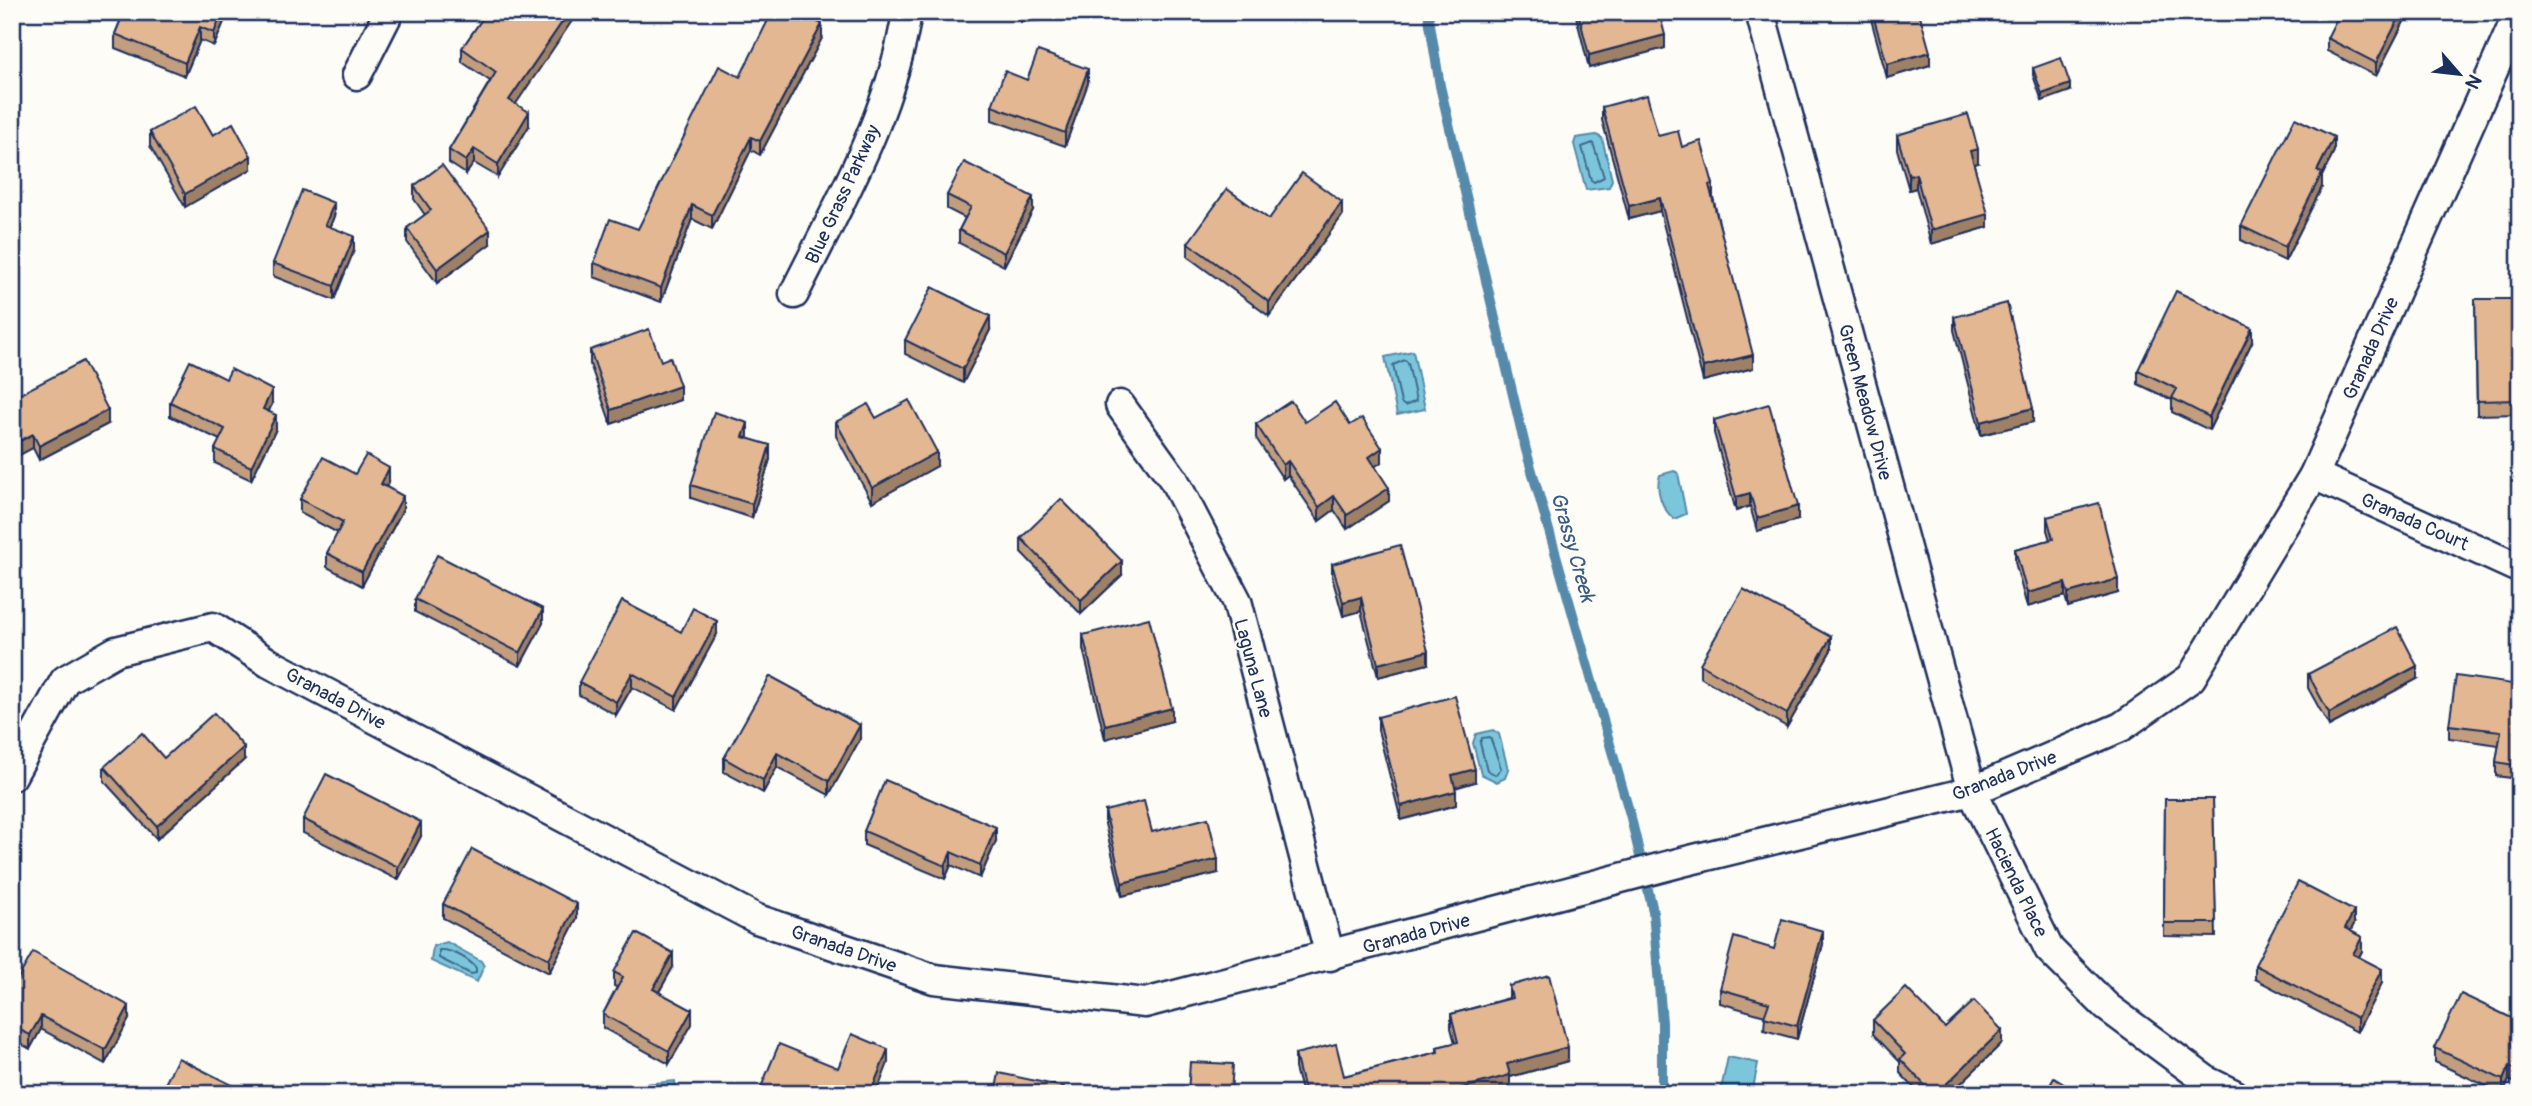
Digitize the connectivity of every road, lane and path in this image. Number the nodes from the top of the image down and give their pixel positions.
1 (389, 12) edge
2 (907, 12) edge
3 (1759, 12) edge
4 (2519, 12) edge
5 (356, 75) dead end
6 (794, 294) dead end
7 (1120, 405) dead end
8 (2314, 475) junction
9 (2516, 567) dead end
10 (12, 775) edge
11 (1972, 792) junction
12 (1330, 956) junction
13 (2234, 1094) edge

1 - 5 street
2 - 6 street, Blue Grass Parkway
3 - 11 street, Green Meadow Drive
4 - 8 street, Granada Drive
7 - 12 street, Laguna Lane
8 - 9 street, Granada Court
8 - 11 street, Granada Drive
10 - 12 street, Granada Drive
11 - 12 street, Granada Drive
11 - 13 street, Hacienda Place

